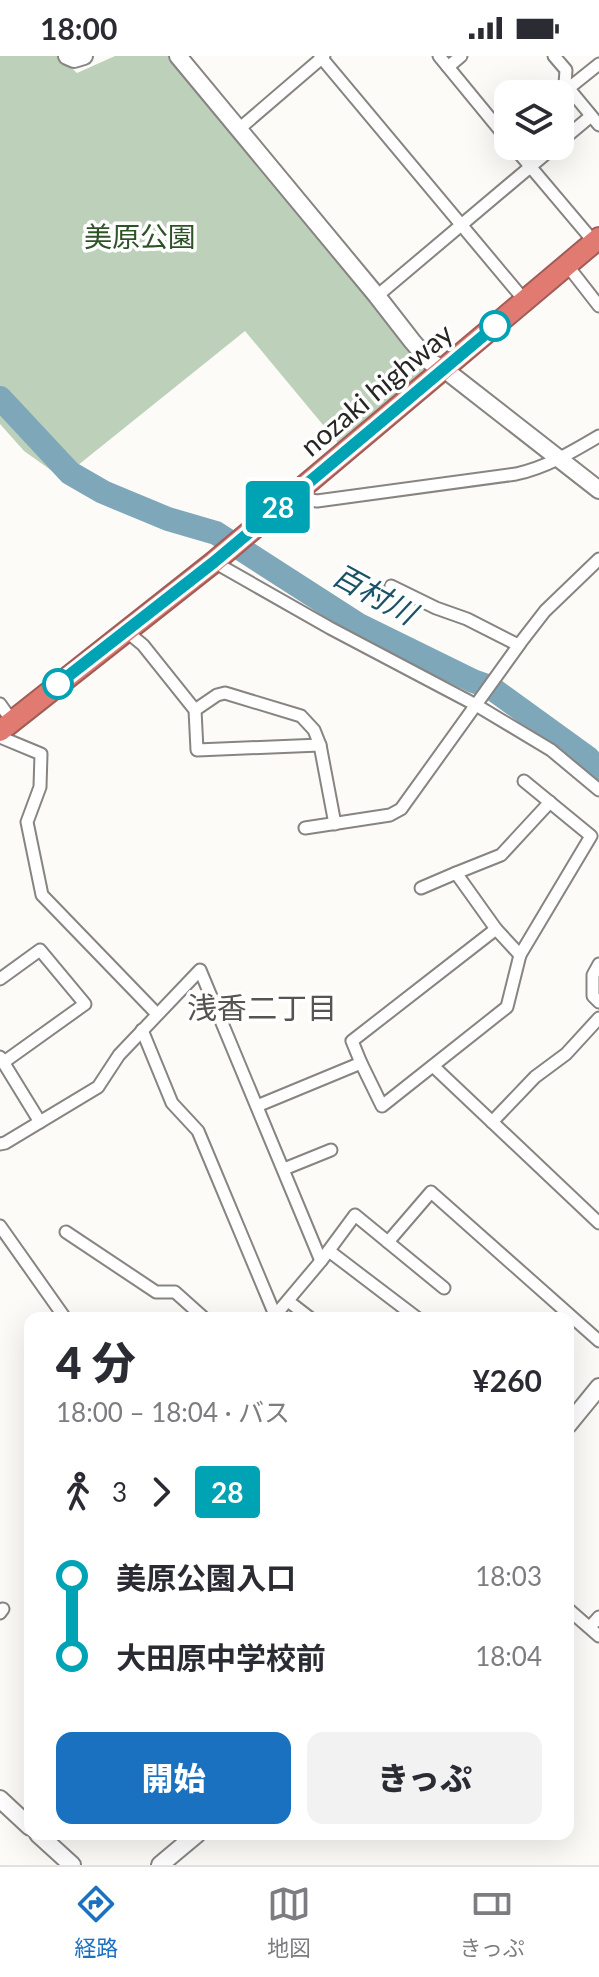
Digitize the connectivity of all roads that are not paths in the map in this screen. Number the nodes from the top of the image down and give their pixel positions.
1 (67, 56) edge
2 (84, 56) edge
3 (178, 56) edge
4 (439, 56) edge
5 (461, 56) edge
6 (554, 56) edge
7 (322, 57) edge
8 (599, 64) edge
9 (448, 67) junction
10 (565, 80) edge
11 (574, 84) edge
12 (574, 94) edge
13 (595, 120) edge
14 (494, 123) edge
15 (239, 129) junction
16 (574, 133) edge
17 (525, 160) edge
18 (539, 160) edge
19 (531, 167) junction
20 (460, 226) junction
21 (596, 240) edge
22 (567, 265) junction
23 (377, 296) junction
24 (525, 301) junction
25 (599, 306) edge
26 (444, 369) junction
27 (599, 436) edge
28 (559, 459) junction
29 (599, 490) edge
30 (292, 497) junction
31 (219, 558) junction
32 (599, 559) edge
33 (391, 586) dead end
34 (126, 631) junction
35 (518, 645) junction
36 (0, 704) edge
37 (476, 704) junction
38 (195, 710) junction
39 (4, 730) edge
40 (320, 745) junction
41 (524, 781) dead end
42 (599, 790) edge
43 (550, 802) junction
44 (335, 824) junction
45 (305, 828) dead end
46 (456, 873) junction
47 (421, 888) dead end
48 (496, 929) junction
49 (520, 955) junction
50 (599, 964) edge
51 (0, 979) edge
52 (599, 1002) edge
53 (157, 1014) junction
54 (599, 1018) edge
55 (142, 1030) junction
56 (2, 1059) edge
57 (361, 1063) junction
58 (433, 1066) junction
59 (257, 1106) junction
60 (40, 1122) junction
61 (492, 1122) junction
62 (0, 1144) edge
63 (331, 1150) dead end
64 (284, 1169) junction
65 (599, 1223) edge
66 (0, 1226) edge
67 (66, 1232) dead end
68 (388, 1242) junction
69 (325, 1256) junction
70 (444, 1288) dead end
71 (288, 1301) junction
72 (61, 1312) edge
73 (197, 1312) edge
74 (272, 1312) edge
75 (278, 1312) edge
76 (302, 1312) edge
77 (408, 1312) edge
78 (566, 1312) edge
79 (574, 1319) edge
80 (599, 1341) edge
81 (598, 1389) edge
82 (574, 1418) edge
83 (574, 1614) edge
84 (599, 1617) edge
85 (594, 1631) edge
86 (0, 1799) edge
87 (24, 1821) edge
88 (45, 1840) edge
89 (190, 1840) edge
90 (72, 1865) edge
91 (160, 1865) edge

1 - 2 street
3 - 15 street
4 - 9 street
5 - 9 street
6 - 10 street
7 - 15 street
7 - 20 street
8 - 11 street
9 - 14 street
12 - 13 street
13 - 16 street
15 - 23 street
17 - 19 street
18 - 19 street
19 - 20 street
19 - 21 street
20 - 23 street
20 - 24 street
21 - 22 highway, nozaki highway
22 - 24 highway, nozaki highway
22 - 25 street
23 - 26 street
24 - 26 highway, nozaki highway
26 - 28 street
26 - 30 highway, nozaki highway
27 - 28 street
28 - 29 street
28 - 30 street
30 - 31 highway, nozaki highway
31 - 34 highway, nozaki highway
31 - 37 street
32 - 35 street
33 - 35 street
34 - 38 street
34 - 39 highway, nozaki highway
35 - 37 street
36 - 39 street
37 - 42 street
37 - 44 street
38 - 40 street
38 - 40 street
39 - 53 street
40 - 44 street
41 - 43 street
43 - 46 street
43 - 49 street
44 - 45 street
46 - 47 street
46 - 48 street
48 - 49 street
48 - 57 street
49 - 58 street
50 - 52 street
51 - 56 street
53 - 55 street
53 - 59 street
54 - 61 street
55 - 60 street
55 - 74 street
56 - 60 street
57 - 58 street
57 - 59 street
58 - 61 street
59 - 64 street
60 - 62 street
61 - 65 street
63 - 64 street
64 - 69 street
66 - 72 street
67 - 73 street
68 - 69 street
68 - 70 street
68 - 78 street
69 - 71 street
69 - 77 street
71 - 75 street
71 - 76 street
79 - 80 street
81 - 82 street
83 - 85 street
84 - 85 street
86 - 87 street
88 - 90 street
89 - 91 street

